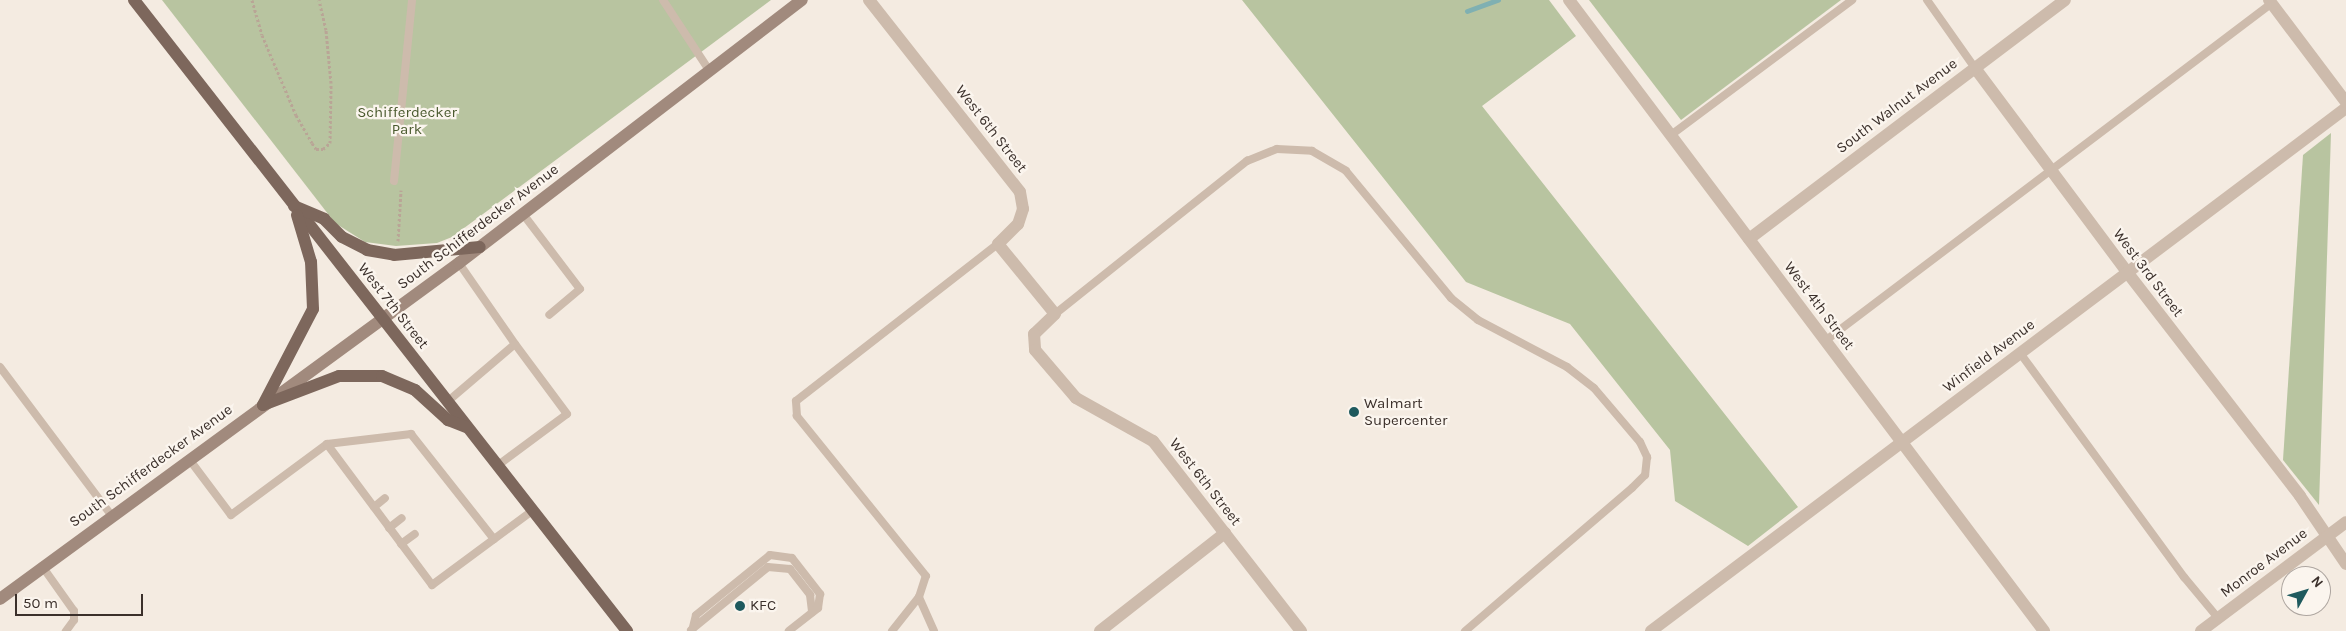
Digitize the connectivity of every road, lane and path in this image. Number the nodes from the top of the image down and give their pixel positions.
1 (134, 0) edge
2 (252, 0) edge
3 (319, 0) edge
4 (412, 0) edge
5 (663, 0) edge
6 (802, 0) edge
7 (869, 0) edge
8 (1569, 0) edge
9 (1852, 0) edge
10 (1927, 0) edge
11 (2065, 0) edge
12 (2270, 2) edge
13 (1975, 68) junction
14 (709, 70) junction
15 (2346, 102) edge
16 (2346, 108) edge
17 (1671, 135) junction
18 (2051, 170) junction
19 (394, 181) joint
20 (294, 206) junction
21 (523, 214) junction
22 (1749, 239) junction
23 (393, 243) dead end
24 (998, 244) junction
25 (480, 247) junction
26 (459, 263) junction
27 (2127, 272) junction
28 (1055, 314) junction
29 (549, 315) dead end
30 (382, 319) junction
31 (1825, 341) junction
32 (515, 344) junction
33 (2020, 353) junction
34 (0, 368) edge
35 (447, 402) junction
36 (263, 405) junction
37 (468, 428) junction
38 (1902, 442) junction
39 (327, 444) junction
40 (189, 459) junction
41 (432, 461) junction
42 (497, 466) junction
43 (425, 467) dead end
44 (385, 498) dead end
45 (374, 507) junction
46 (532, 511) junction
47 (111, 515) junction
48 (402, 518) dead end
49 (2346, 522) edge
50 (389, 528) junction
51 (415, 534) dead end
52 (1225, 534) junction
53 (2326, 537) junction
54 (494, 539) junction
55 (401, 544) junction
56 (2346, 564) edge
57 (42, 566) junction
58 (919, 597) junction
59 (0, 599) edge
60 (812, 612) junction
61 (2218, 618) junction
62 (66, 631) edge
63 (627, 631) edge
64 (692, 631) edge
65 (789, 631) edge
66 (892, 631) edge
67 (934, 631) edge
68 (1100, 631) edge
69 (1301, 631) edge
70 (1465, 631) edge
71 (1651, 631) edge
72 (2044, 631) edge
73 (2201, 631) edge

1 - 20 main road, West 7th Street
2 - 3 path
4 - 19 lane
5 - 14 lane
6 - 14 main road, South Schifferdecker Avenue
7 - 24 street, West 6th Street
8 - 17 street, West 4th Street
9 - 17 lane
10 - 13 lane, West 3rd Street
11 - 13 street, South Walnut Avenue
12 - 15 street
12 - 18 lane
13 - 18 street, West 3rd Street
13 - 22 street, South Walnut Avenue
14 - 21 main road, South Schifferdecker Avenue
16 - 27 street, Winfield Avenue
17 - 22 street, West 4th Street
18 - 27 street, West 3rd Street
18 - 31 lane
19 - 23 path
20 - 25 main road
20 - 30 main road, West 7th Street
20 - 36 main road
21 - 25 main road, South Schifferdecker Avenue
21 - 29 lane
22 - 31 street, West 4th Street
24 - 28 street
24 - 58 lane
25 - 26 main road, South Schifferdecker Avenue
26 - 30 main road, South Schifferdecker Avenue
26 - 32 lane
27 - 33 street, Winfield Avenue
27 - 53 street, West 3rd Street
28 - 52 street, West 6th Street
28 - 70 lane
30 - 35 main road, West 7th Street
30 - 36 main road, South Schifferdecker Avenue
31 - 38 street, West 4th Street
32 - 35 lane
32 - 42 lane
33 - 38 street, Winfield Avenue
33 - 61 lane
34 - 47 lane
35 - 37 main road, West 7th Street
36 - 37 main road
36 - 40 main road, South Schifferdecker Avenue
37 - 42 main road, West 7th Street
38 - 71 street, Winfield Avenue
38 - 72 street, West 4th Street
39 - 40 lane
39 - 41 lane
39 - 45 lane
40 - 47 main road, South Schifferdecker Avenue
41 - 43 lane
41 - 54 lane
42 - 46 main road, West 7th Street
44 - 45 lane
45 - 50 lane
46 - 54 lane
46 - 63 main road, West 7th Street
47 - 57 main road, South Schifferdecker Avenue
48 - 50 lane
49 - 53 street, Monroe Avenue
50 - 55 lane
51 - 55 lane
52 - 68 street
52 - 69 street, West 6th Street
53 - 56 street, West 3rd Street
53 - 61 street, Monroe Avenue
54 - 55 lane
57 - 59 main road, South Schifferdecker Avenue
57 - 62 lane
58 - 66 lane
58 - 67 lane
60 - 64 lane
60 - 64 lane
60 - 65 lane
61 - 73 street, Monroe Avenue

